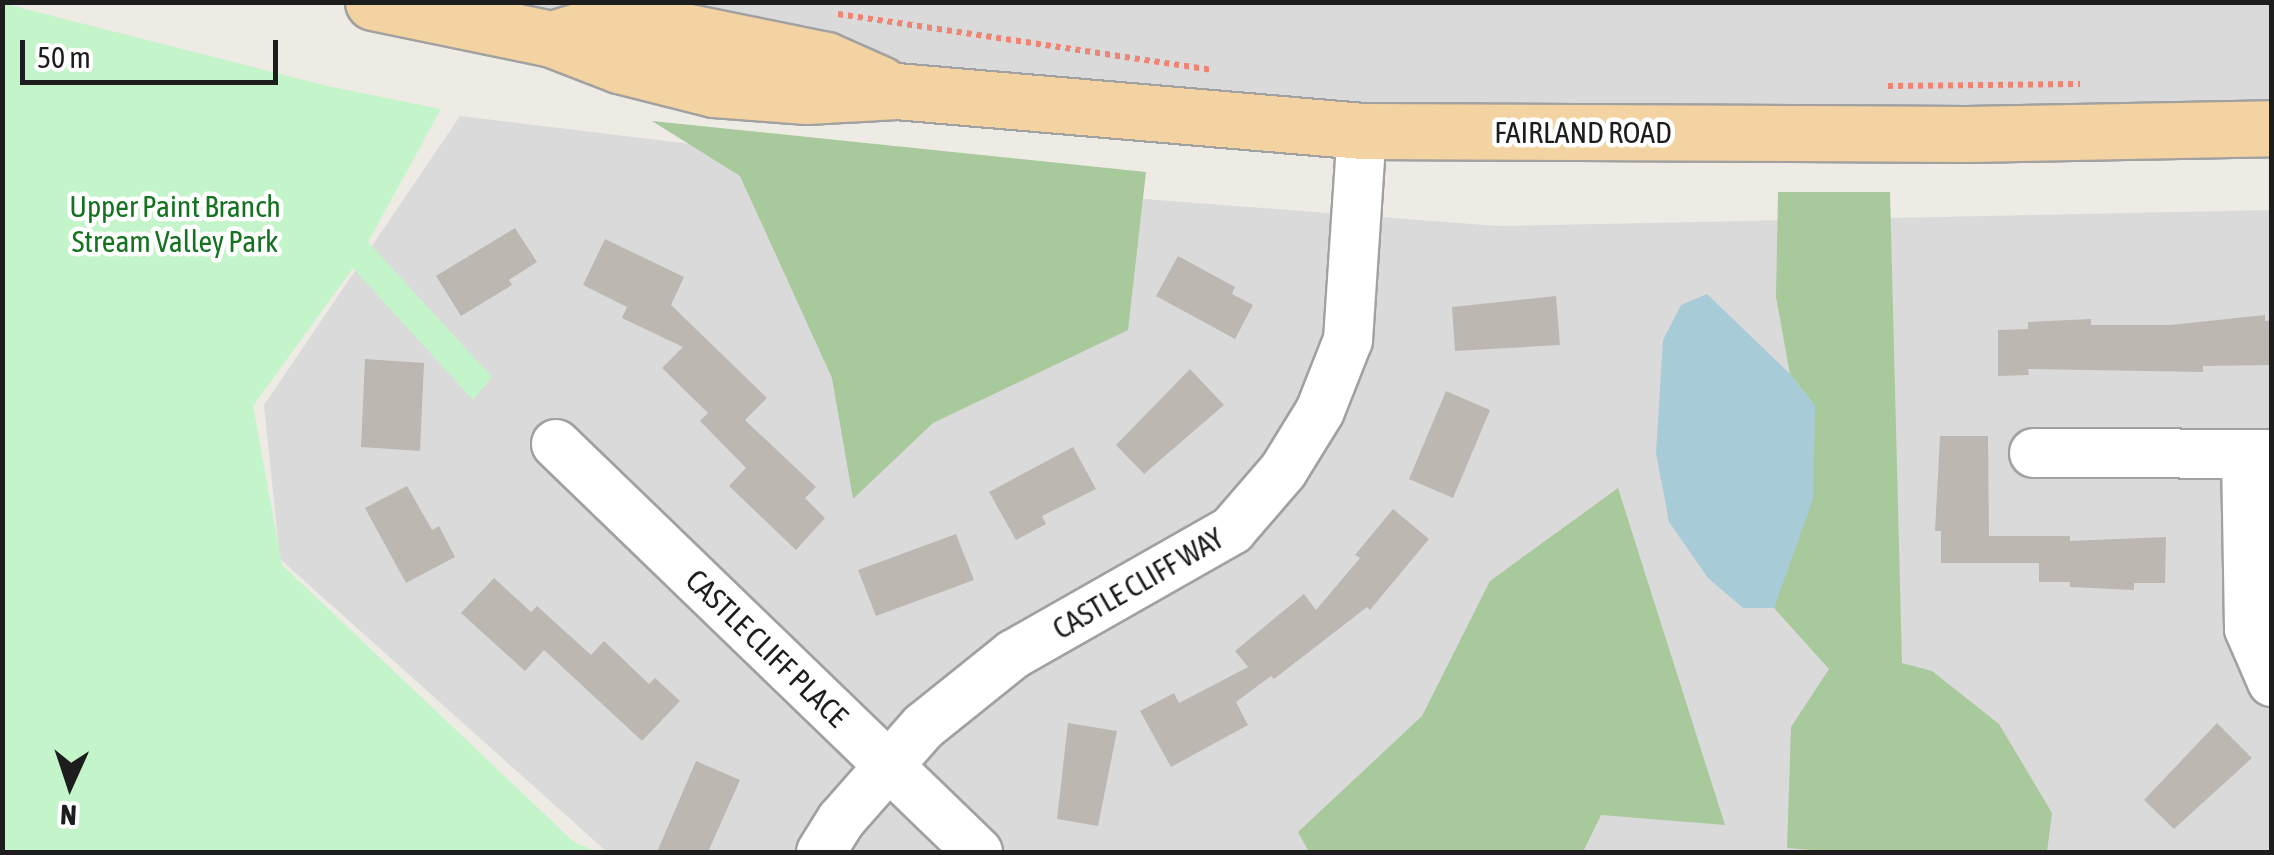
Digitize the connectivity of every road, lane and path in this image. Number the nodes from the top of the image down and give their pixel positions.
1 (373, 2) edge
2 (826, 12) dead end
3 (556, 21) edge
4 (1222, 71) dead end
5 (2091, 84) dead end
6 (1882, 86) dead end
7 (2272, 128) edge
8 (1362, 131) junction
9 (556, 444) dead end
10 (2034, 453) dead end
11 (2259, 455) edge
12 (2272, 682) edge
13 (888, 766) junction
14 (821, 852) edge
15 (978, 852) edge

1 - 3 main road, FAIRLAND ROAD
2 - 4 path
3 - 8 main road, FAIRLAND ROAD
5 - 6 path
7 - 8 main road, FAIRLAND ROAD
8 - 13 street, CASTLE CLIFF WAY
9 - 13 street, CASTLE CLIFF PLACE
10 - 11 street
11 - 12 street
13 - 14 street, CASTLE CLIFF WAY
13 - 15 street, CASTLE CLIFF PLACE

